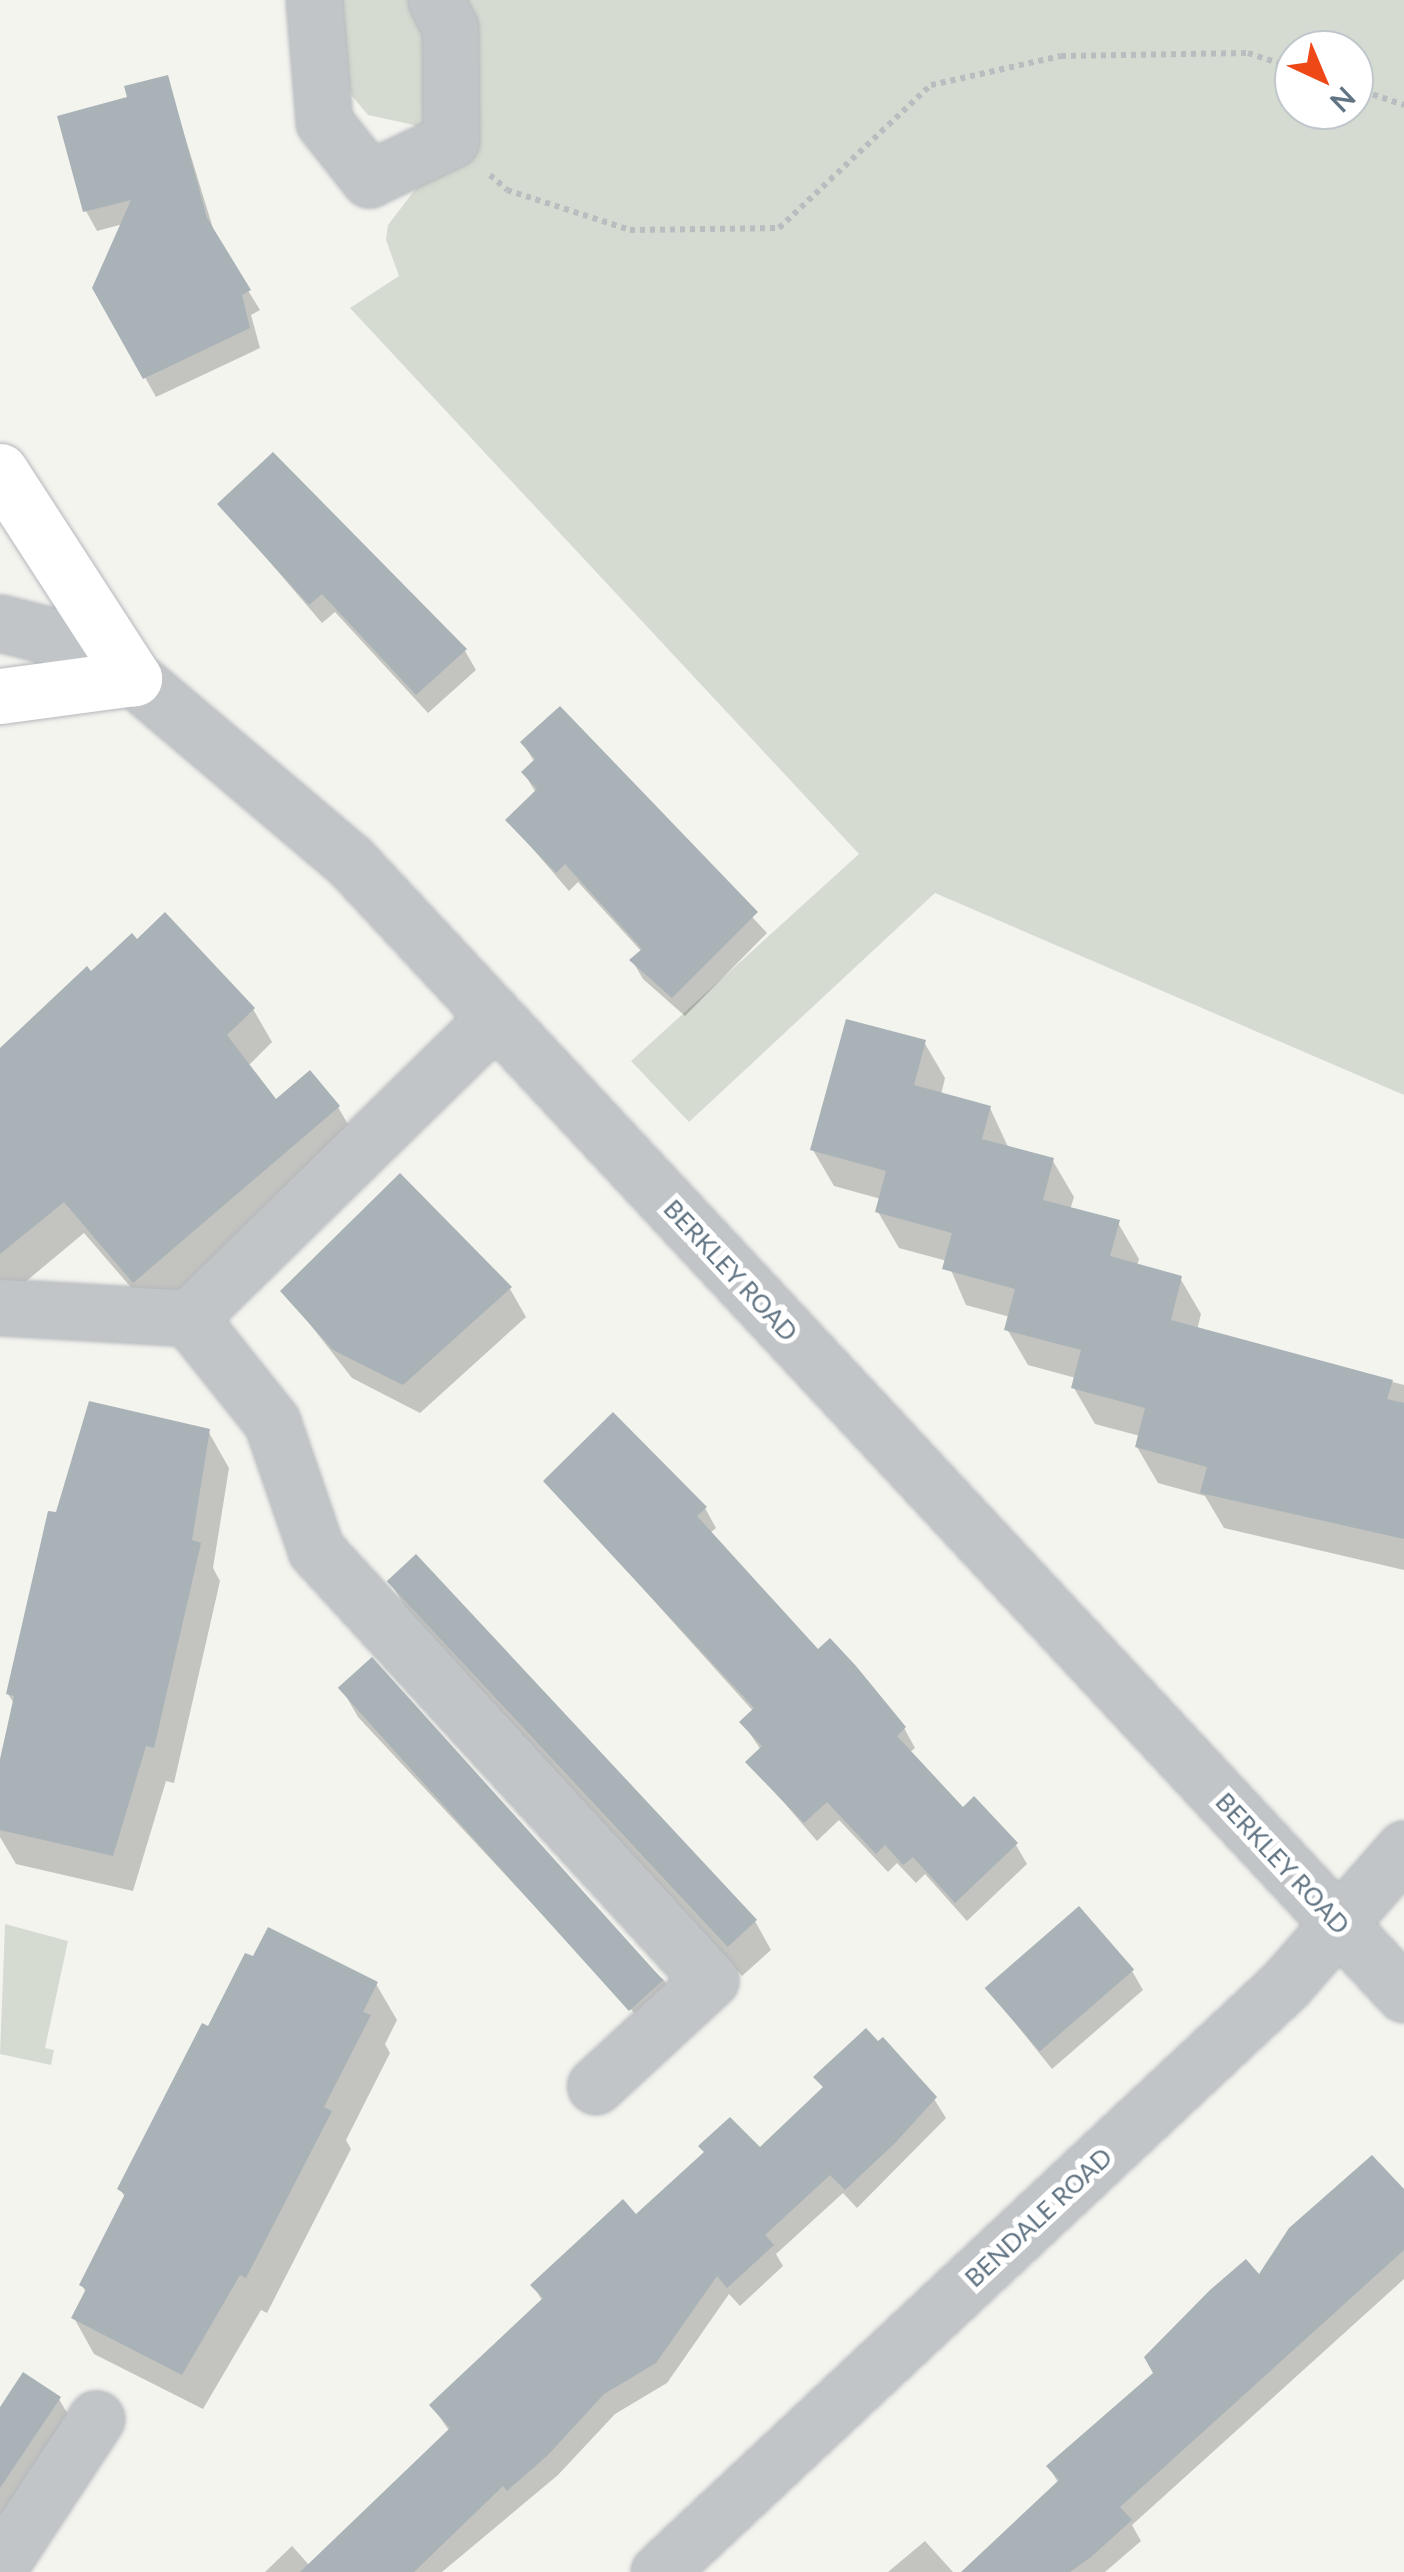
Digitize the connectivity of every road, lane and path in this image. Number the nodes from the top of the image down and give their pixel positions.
1 (314, 0) edge
2 (436, 0) edge
3 (1274, 61) edge
4 (1374, 95) edge
5 (1404, 105) edge
6 (451, 140) junction
7 (0, 471) edge
8 (0, 622) edge
9 (134, 678) junction
10 (0, 696) edge
11 (495, 1018) junction
12 (0, 1307) edge
13 (188, 1318) junction
14 (1404, 1848) edge
15 (1338, 1922) junction
16 (1404, 1994) edge
17 (595, 2086) dead end
18 (96, 2419) dead end
19 (692, 2561) edge
20 (0, 2565) edge

1 - 6 street
2 - 6 street
3 - 6 path
4 - 5 path
7 - 9 main road
8 - 9 street, BERKLEY ROAD
9 - 10 main road
9 - 11 street, BERKLEY ROAD
11 - 13 street
11 - 15 street, BERKLEY ROAD
12 - 13 street
13 - 17 street
14 - 15 street, BENDALE ROAD
15 - 16 street, BERKLEY ROAD
15 - 19 street, BENDALE ROAD
18 - 20 street

